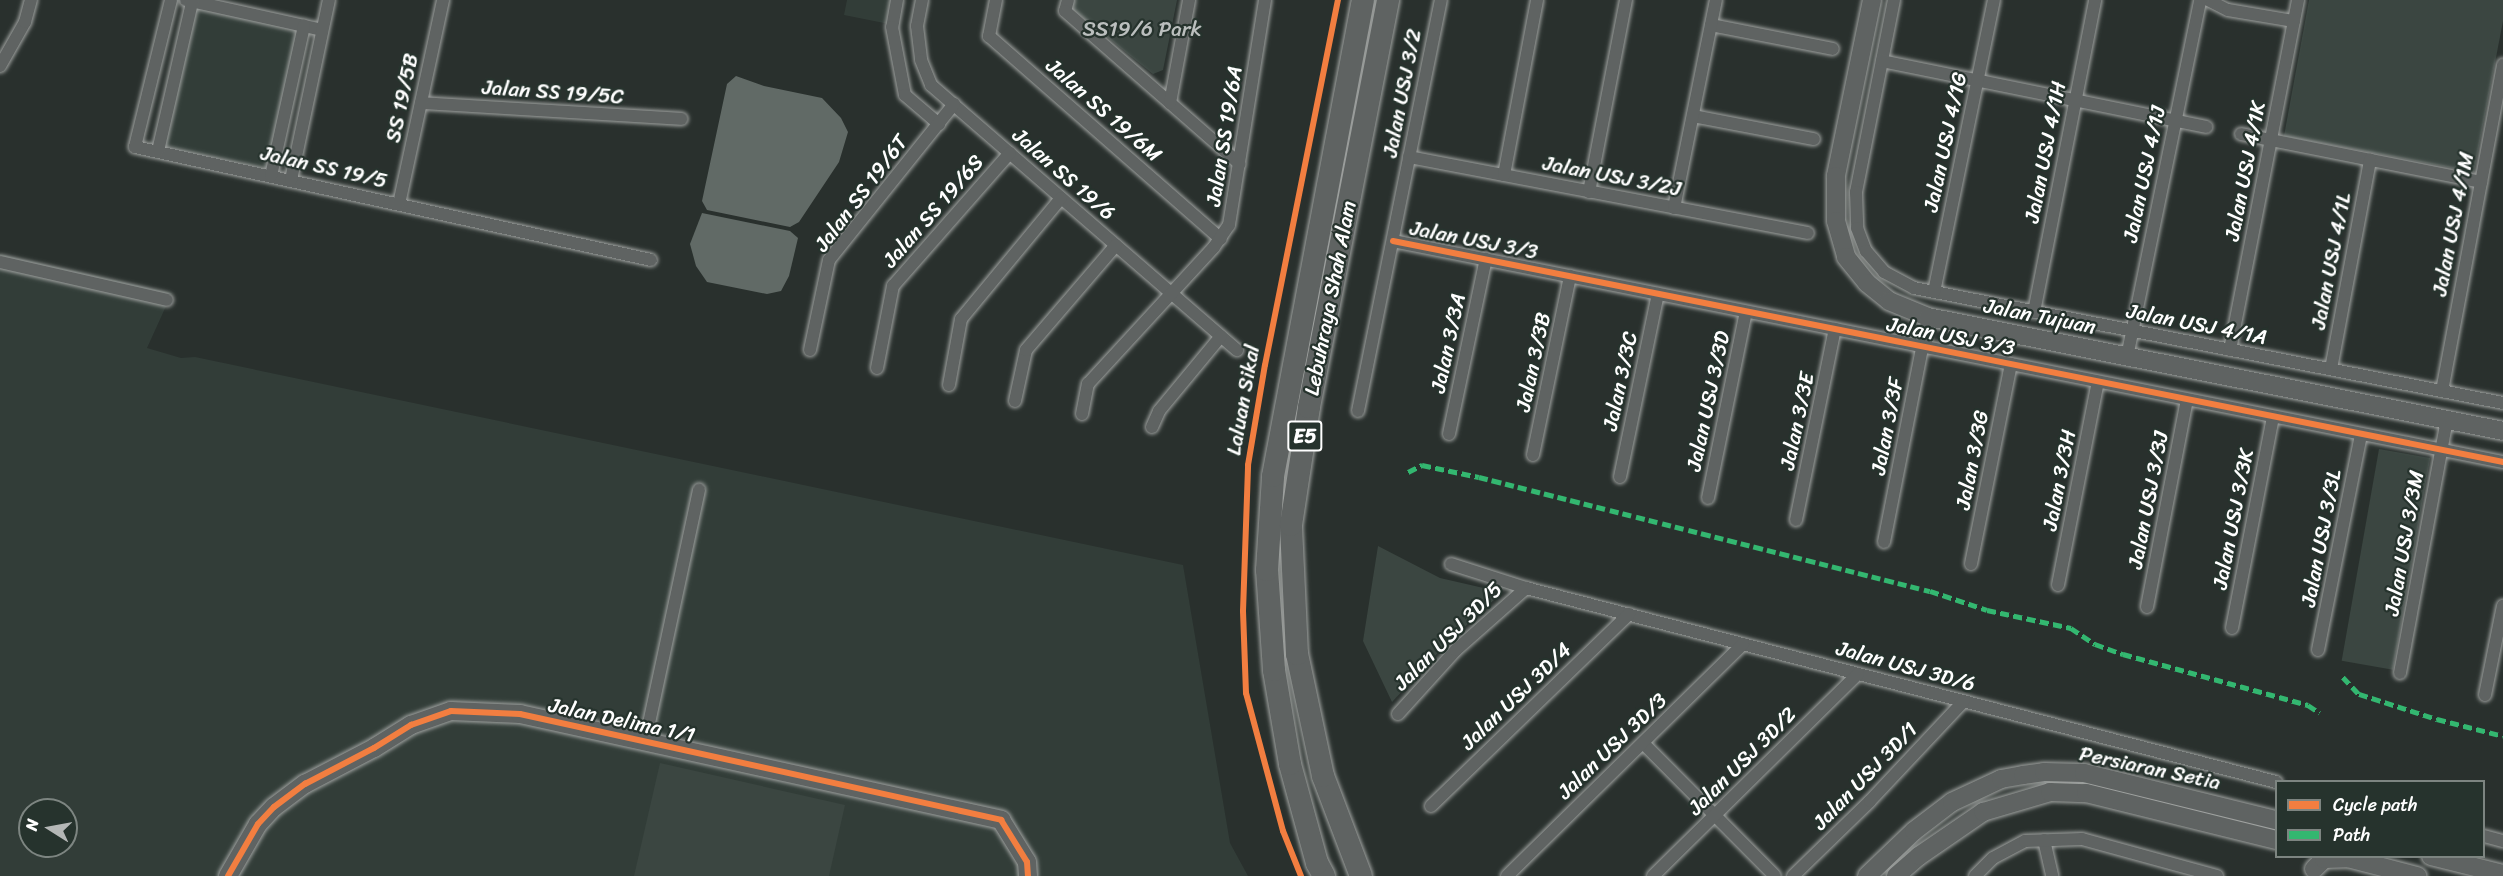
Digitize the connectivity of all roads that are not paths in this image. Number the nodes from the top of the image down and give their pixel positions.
1 (31, 0) edge
2 (171, 0) edge
3 (329, 0) edge
4 (443, 0) edge
5 (897, 0) edge
6 (922, 0) edge
7 (996, 0) edge
8 (1068, 0) edge
9 (1189, 0) edge
10 (1265, 0) edge
11 (1363, 0) edge
12 (1388, 0) edge
13 (1441, 0) edge
14 (1538, 0) edge
15 (1626, 0) edge
16 (1716, 0) edge
17 (1872, 0) edge
18 (1894, 0) edge
19 (1994, 0) edge
20 (2095, 0) edge
21 (2200, 0) edge
22 (2208, 0) edge
23 (2298, 0) edge
24 (189, 1) edge
25 (2294, 21) junction
26 (1711, 25) junction
27 (304, 26) junction
28 (322, 30) junction
29 (1833, 49) dead end
30 (1882, 61) junction
31 (2503, 65) edge
32 (0, 66) edge
33 (1978, 81) junction
34 (2076, 100) junction
35 (421, 103) junction
36 (1170, 103) junction
37 (954, 104) junction
38 (1693, 116) junction
39 (682, 119) dead end
40 (2175, 121) junction
41 (939, 124) junction
42 (2206, 127) dead end
43 (2241, 134) dead end
44 (1814, 139) dead end
45 (2271, 140) junction
46 (159, 151) junction
47 (1010, 153) junction
48 (1409, 157) junction
49 (2370, 160) junction
50 (1240, 164) junction
51 (1504, 175) junction
52 (271, 176) junction
53 (291, 180) junction
54 (2481, 182) junction
55 (1589, 192) junction
56 (1402, 195) joint
57 (1061, 198) junction
58 (399, 204) junction
59 (1674, 208) junction
60 (1808, 233) dead end
61 (1221, 238) junction
62 (1393, 241) junction
63 (1116, 245) junction
64 (1486, 259) junction
65 (651, 260) dead end
66 (0, 262) edge
67 (1570, 276) junction
68 (1170, 292) junction
69 (1934, 292) junction
70 (1658, 294) junction
71 (167, 300) dead end
72 (1746, 312) junction
73 (2034, 312) junction
74 (1928, 316) junction
75 (1835, 329) junction
76 (2132, 331) junction
77 (1221, 336) junction
78 (1923, 347) junction
79 (810, 350) dead end
80 (1237, 350) dead end
81 (2230, 350) junction
82 (2127, 357) junction
83 (2011, 364) junction
84 (877, 368) dead end
85 (2331, 369) junction
86 (2098, 382) junction
87 (949, 385) dead end
88 (2442, 391) junction
89 (2187, 400) junction
90 (1014, 401) dead end
91 (2503, 403) edge
92 (1358, 411) dead end
93 (1082, 414) dead end
94 (2273, 417) junction
95 (2446, 420) junction
96 (1152, 427) dead end
97 (2503, 431) edge
98 (1449, 434) dead end
99 (2361, 435) junction
100 (2441, 450) junction
101 (1533, 455) dead end
102 (2503, 462) edge
103 (1620, 477) dead end
104 (699, 489) dead end
105 (1708, 498) dead end
106 (1796, 520) dead end
107 (1884, 542) dead end
108 (1452, 564) dead end
109 (1971, 564) dead end
110 (2058, 585) dead end
111 (1526, 588) junction
112 (2503, 606) edge
113 (2147, 607) dead end
114 (1629, 614) junction
115 (2232, 628) dead end
116 (1743, 644) junction
117 (2318, 650) dead end
118 (2400, 673) dead end
119 (1858, 674) junction
120 (2485, 695) dead end
121 (1964, 701) junction
122 (1398, 714) dead end
123 (645, 742) junction
124 (1643, 743) junction
125 (2275, 781) edge
126 (1431, 806) dead end
127 (1714, 815) junction
128 (2275, 820) edge
129 (2485, 836) edge
130 (2044, 840) junction
131 (2275, 840) edge
132 (2503, 841) edge
133 (2334, 858) edge
134 (2348, 858) edge
135 (2439, 858) edge
136 (2313, 864) edge
137 (2503, 874) edge
138 (228, 876) edge
139 (1028, 876) edge
140 (1324, 876) edge
141 (1361, 876) edge
142 (1507, 876) edge
143 (1653, 876) edge
144 (1775, 876) edge
145 (1793, 876) edge
146 (1867, 876) edge
147 (1896, 876) edge
148 (1975, 876) edge
149 (2052, 876) edge
150 (2217, 876) edge
151 (2417, 876) edge

1 - 32 street
2 - 46 street, Jalan SS 19/5
3 - 28 street
4 - 35 street, SS 19/5B
5 - 41 street
6 - 37 street, Jalan SS 19/6
7 - 61 street, Jalan SS 19/6M
8 - 36 street
9 - 36 street
10 - 50 street, Jalan SS 19/6A
11 - 140 highway, Lebuhraya Shah Alam / E5
12 - 141 highway, Lebuhraya Shah Alam / E5
13 - 48 street, Jalan USJ 3/2
14 - 51 street
15 - 55 street
16 - 26 street
17 - 74 street, Jalan Tujuan
18 - 30 street, Jalan USJ 4/1A
19 - 33 street, Jalan USJ 4/1G
20 - 34 street, Jalan USJ 4/1H
21 - 40 street, Jalan USJ 4/1J
22 - 25 street
23 - 25 street, Jalan USJ 4/1K
24 - 27 street
24 - 46 street
25 - 45 street, Jalan USJ 4/1K
26 - 29 street
26 - 38 street
27 - 28 street
27 - 52 street
28 - 53 street
30 - 33 street
30 - 69 street, Jalan USJ 4/1A
31 - 54 street, Jalan USJ 4/1M
33 - 34 street
33 - 69 street, Jalan USJ 4/1G
34 - 40 street
34 - 73 street, Jalan USJ 4/1H
35 - 39 street, Jalan SS 19/5C
35 - 58 street, SS 19/5B
36 - 50 street
37 - 41 street, Jalan SS 19/6T
37 - 47 street, Jalan SS 19/6
38 - 44 street
38 - 59 street
40 - 42 street
40 - 76 street, Jalan USJ 4/1J
41 - 79 street, Jalan SS 19/6T
43 - 45 street
45 - 49 street
45 - 81 street, Jalan USJ 4/1K
46 - 52 street, Jalan SS 19/5
47 - 57 street, Jalan SS 19/6
47 - 84 street, Jalan SS 19/6S
48 - 51 street, Jalan USJ 3/2J
48 - 56 street, Jalan USJ 3/2
49 - 54 street
49 - 85 street, Jalan USJ 4/1L
50 - 61 street, Jalan SS 19/6A
51 - 55 street, Jalan USJ 3/2J
52 - 53 street, Jalan SS 19/5
53 - 58 street, Jalan SS 19/5
54 - 88 street, Jalan USJ 4/1M
55 - 59 street, Jalan USJ 3/2J
56 - 62 street, Jalan USJ 3/3
57 - 63 street, Jalan SS 19/6
57 - 87 street
58 - 65 street, Jalan SS 19/5
59 - 60 street, Jalan USJ 3/2J
61 - 68 street, Jalan SS 19/6A
62 - 64 street, Jalan USJ 3/3
62 - 92 street, Jalan USJ 3/3
63 - 68 street, Jalan SS 19/6
63 - 90 street
64 - 67 street, Jalan USJ 3/3
64 - 98 street, Jalan 3/3A
66 - 71 street
67 - 70 street, Jalan USJ 3/3
67 - 101 street, Jalan 3/3B
68 - 77 street, Jalan SS 19/6
68 - 93 street, Jalan SS 19/6A
69 - 73 street, Jalan USJ 4/1A
70 - 72 street, Jalan USJ 3/3
70 - 103 street, Jalan 3/3C
72 - 75 street, Jalan USJ 3/3
72 - 105 street, Jalan USJ 3/3D
73 - 76 street, Jalan USJ 4/1A
74 - 78 street, Jalan 3/3F
74 - 82 street, Jalan Tujuan
75 - 78 street, Jalan USJ 3/3
75 - 106 street, Jalan 3/3E
76 - 81 street, Jalan USJ 4/1A
76 - 82 street, Jalan USJ 4/1J
77 - 80 street, Jalan SS 19/6
77 - 96 street
78 - 83 street, Jalan USJ 3/3
78 - 107 street, Jalan 3/3F
81 - 85 street, Jalan USJ 4/1A
82 - 95 street, Jalan Tujuan
83 - 86 street, Jalan USJ 3/3
83 - 109 street, Jalan 3/3G
85 - 88 street, Jalan USJ 4/1A
86 - 89 street, Jalan USJ 3/3
86 - 110 street, Jalan 3/3H
88 - 91 street, Jalan USJ 4/1A
89 - 94 street, Jalan USJ 3/3
89 - 113 street, Jalan USJ 3/3J
94 - 99 street, Jalan USJ 3/3
94 - 115 street, Jalan USJ 3/3K
95 - 97 street, Jalan Tujuan
95 - 100 street, Jalan USJ 3/3M
99 - 100 street, Jalan USJ 3/3
99 - 117 street, Jalan USJ 3/3L
100 - 102 street, Jalan USJ 3/3
100 - 118 street, Jalan USJ 3/3M
104 - 123 street
108 - 111 street, Jalan USJ 3D/6
111 - 114 street, Jalan USJ 3D/6
111 - 122 street, Jalan USJ 3D/5
112 - 120 street
114 - 116 street, Jalan USJ 3D/6
114 - 126 street, Jalan USJ 3D/4
116 - 119 street, Jalan USJ 3D/6
116 - 124 street, Jalan USJ 3D/3
119 - 121 street, Jalan USJ 3D/6
119 - 127 street, Jalan USJ 3D/2
121 - 125 street, Jalan USJ 3D/6
121 - 145 street, Jalan USJ 3D/1
123 - 138 street, Jalan Delima 1/1
123 - 139 street, Jalan Delima 1/1
124 - 127 street
124 - 142 street, Jalan USJ 3D/3
127 - 143 street, Jalan USJ 3D/2
127 - 144 street
128 - 146 street, Persiaran Setia
129 - 132 street
130 - 148 street
130 - 149 street
130 - 150 street
131 - 147 street, Persiaran Setia
133 - 136 street
134 - 151 street
135 - 137 street

